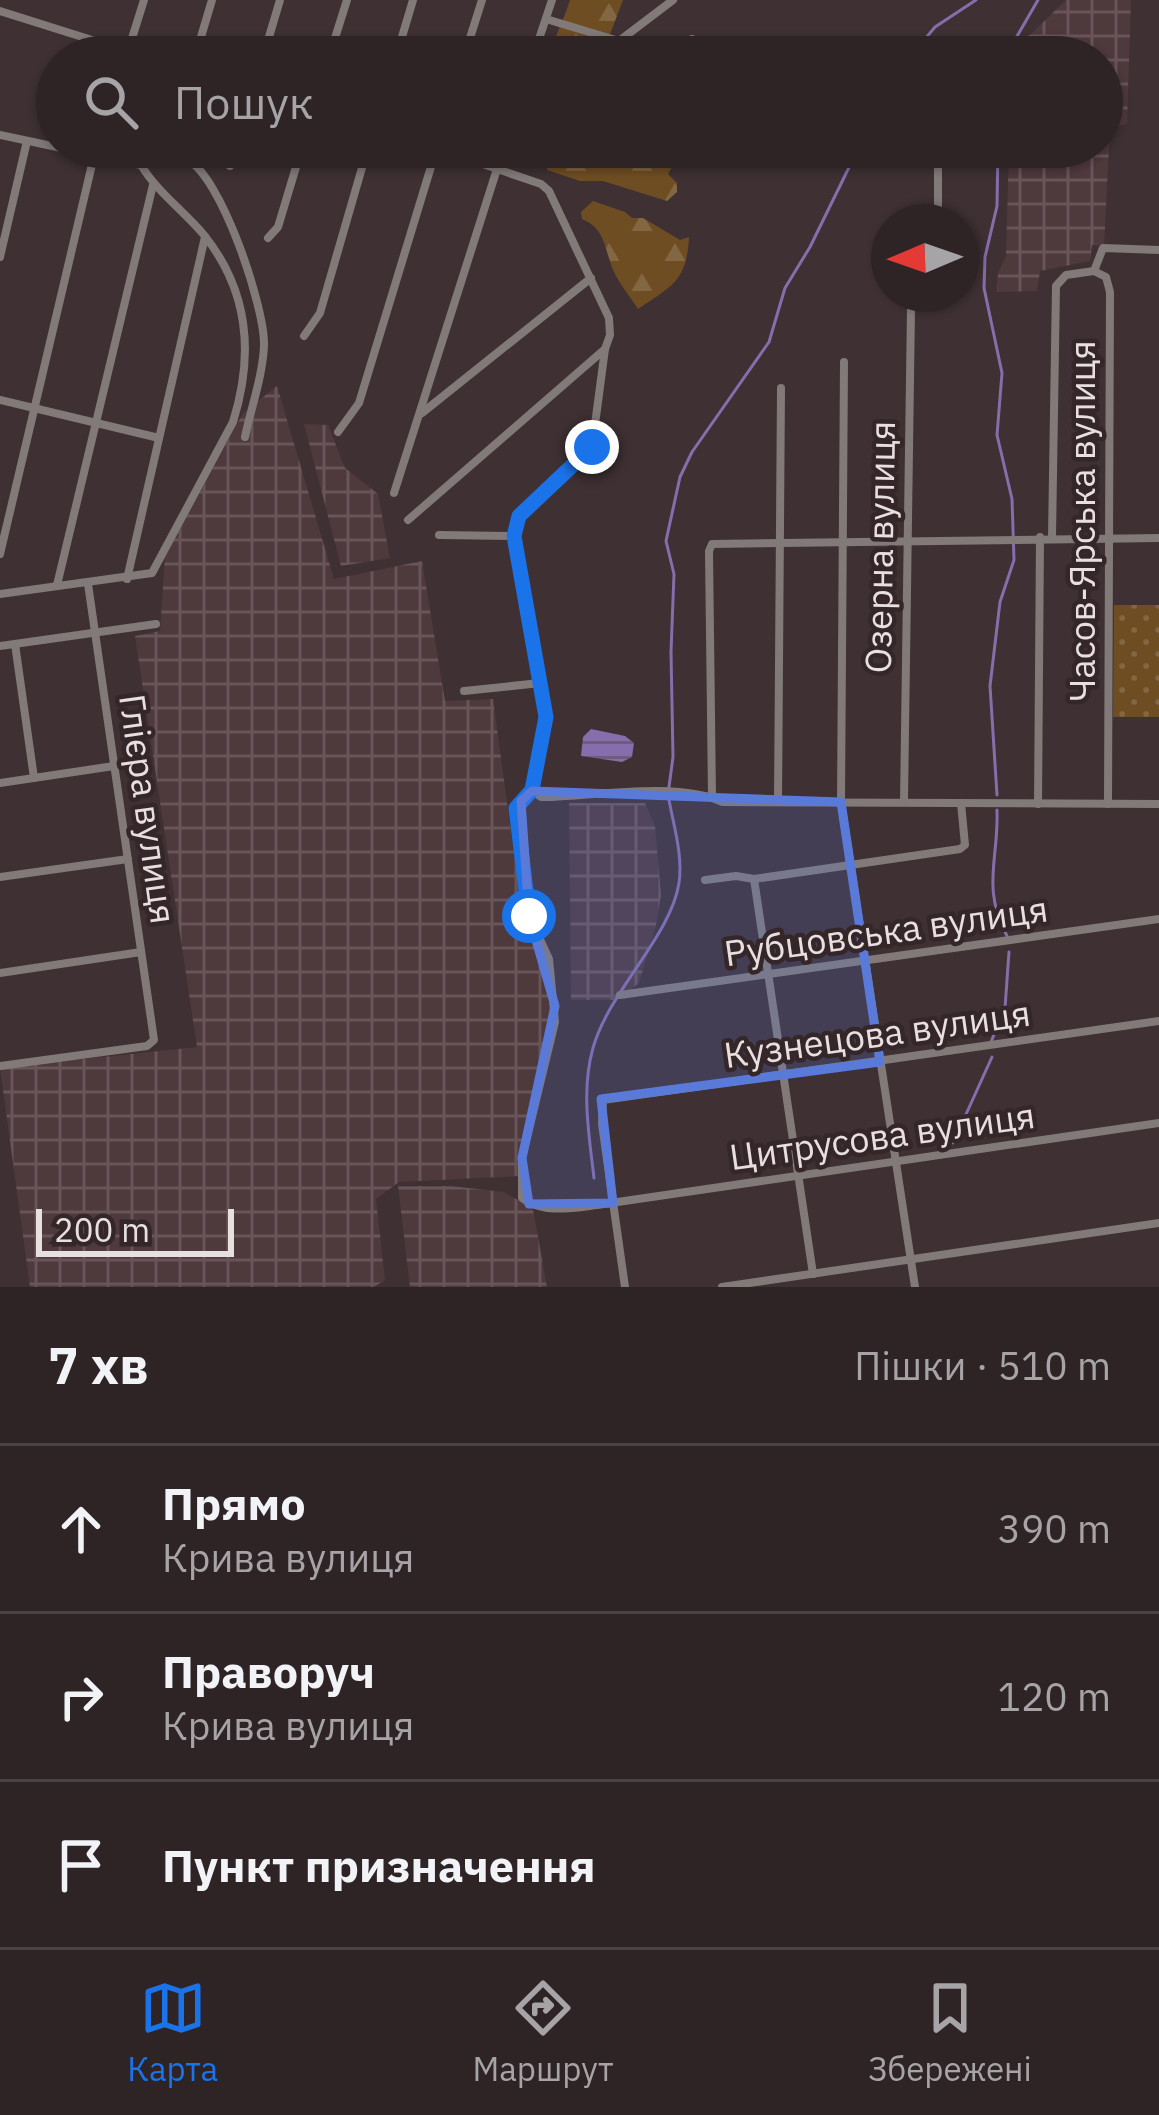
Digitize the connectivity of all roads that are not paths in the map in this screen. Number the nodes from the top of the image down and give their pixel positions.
1 (144, 0) edge
2 (212, 0) edge
3 (280, 0) edge
4 (347, 0) edge
5 (413, 0) edge
6 (482, 0) edge
7 (552, 0) edge
8 (674, 0) edge
9 (0, 11) edge
10 (545, 19) junction
11 (78, 36) edge
12 (133, 36) edge
13 (201, 36) edge
14 (269, 36) edge
15 (336, 36) edge
16 (402, 36) edge
17 (471, 36) edge
18 (540, 36) edge
19 (602, 36) edge
20 (626, 36) edge
21 (0, 135) edge
22 (27, 141) junction
23 (36, 143) edge
24 (91, 168) edge
25 (143, 168) edge
26 (199, 168) edge
27 (296, 168) edge
28 (362, 168) edge
29 (429, 168) edge
30 (497, 168) edge
31 (500, 168) edge
32 (938, 168) edge
33 (153, 184) junction
34 (938, 204) edge
35 (206, 237) junction
36 (268, 238) dead end
37 (1159, 250) edge
38 (0, 257) edge
39 (1094, 271) junction
40 (591, 278) junction
41 (911, 312) edge
42 (304, 336) dead end
43 (604, 349) junction
44 (844, 362) dead end
45 (781, 388) dead end
46 (0, 400) edge
47 (34, 409) junction
48 (421, 414) junction
49 (96, 423) junction
50 (338, 432) dead end
51 (245, 437) dead end
52 (159, 438) junction
53 (394, 493) dead end
54 (408, 520) dead end
55 (439, 536) dead end
56 (514, 536) junction
57 (1040, 537) junction
58 (1052, 537) junction
59 (1108, 537) junction
60 (1159, 538) edge
61 (779, 542) junction
62 (842, 542) junction
63 (907, 543) junction
64 (0, 554) edge
65 (127, 579) junction
66 (88, 584) junction
67 (57, 585) junction
68 (0, 593) edge
69 (156, 624) dead end
70 (95, 633) junction
71 (15, 644) junction
72 (0, 646) edge
73 (540, 683) junction
74 (464, 691) dead end
75 (114, 766) junction
76 (34, 778) junction
77 (0, 783) edge
78 (532, 790) junction
79 (712, 797) junction
80 (778, 802) junction
81 (841, 802) junction
82 (904, 802) junction
83 (961, 803) junction
84 (1038, 804) junction
85 (1108, 804) junction
86 (1159, 804) edge
87 (128, 859) junction
88 (850, 865) junction
89 (0, 877) edge
90 (754, 879) junction
91 (705, 880) dead end
92 (1159, 919) edge
93 (141, 952) junction
94 (865, 962) junction
95 (0, 973) edge
96 (768, 975) junction
97 (620, 995) dead end
98 (1159, 1021) edge
99 (880, 1062) junction
100 (0, 1066) edge
101 (783, 1077) junction
102 (1159, 1123) edge
103 (896, 1162) junction
104 (799, 1176) junction
105 (613, 1203) junction
106 (1159, 1223) edge
107 (911, 1260) junction
108 (813, 1274) junction
109 (626, 1287) edge
110 (722, 1287) edge
111 (915, 1287) edge

1 - 12 street
2 - 13 street
3 - 14 street
4 - 15 street
5 - 16 street
6 - 17 street
7 - 10 street
8 - 20 street
9 - 11 street
10 - 18 street
10 - 19 street
21 - 22 street
22 - 23 street
22 - 38 street
24 - 47 street
25 - 33 street
26 - 51 street
27 - 36 street
28 - 42 street
29 - 50 street
30 - 48 street
31 - 40 street
32 - 34 street
33 - 35 street
33 - 49 street
35 - 52 street
35 - 65 street
37 - 39 street
39 - 58 street
39 - 59 street, Часов-Ярська вулиця
40 - 43 street
40 - 48 street
41 - 63 street, Озерна вулиця
43 - 54 street
43 - 56 street
44 - 62 street
45 - 61 street
46 - 47 street
47 - 49 street
47 - 64 street
48 - 53 street
49 - 52 street
49 - 67 street
52 - 65 street
55 - 56 street
56 - 73 street
57 - 58 street
57 - 63 street
57 - 84 street
58 - 59 street
59 - 60 street
59 - 85 street, Часов-Ярська вулиця
61 - 62 street
61 - 79 street
61 - 80 street
62 - 63 street
62 - 81 street
63 - 82 street, Озерна вулиця
65 - 66 street
66 - 67 street
66 - 70 street, Глієра вулиця
67 - 68 street
69 - 70 street
70 - 71 street
70 - 75 street, Глієра вулиця
71 - 72 street
71 - 76 street
73 - 74 street
73 - 78 street
75 - 76 street
75 - 87 street, Глієра вулиця
76 - 77 street
78 - 79 street
78 - 105 street, Цитрусова вулиця
79 - 80 street
80 - 81 street
81 - 82 street
81 - 88 street
82 - 83 street
83 - 84 street
83 - 88 street
84 - 85 street
85 - 86 street
87 - 89 street
87 - 93 street, Глієра вулиця
88 - 90 street
88 - 94 street
90 - 91 street
90 - 96 street
92 - 94 street, Рубцовська вулиця
93 - 95 street
93 - 100 street, Глієра вулиця
94 - 96 street, Рубцовська вулиця
94 - 99 street
96 - 97 street, Рубцовська вулиця
96 - 101 street
98 - 99 street, Кузнецова вулиця
99 - 101 street, Кузнецова вулиця
99 - 103 street
101 - 104 street
101 - 105 street, Кузнецова вулиця
102 - 103 street, Цитрусова вулиця
103 - 104 street, Цитрусова вулиця
103 - 107 street
104 - 105 street, Цитрусова вулиця
104 - 108 street
105 - 109 street
106 - 107 street
107 - 108 street
107 - 111 street
108 - 110 street

